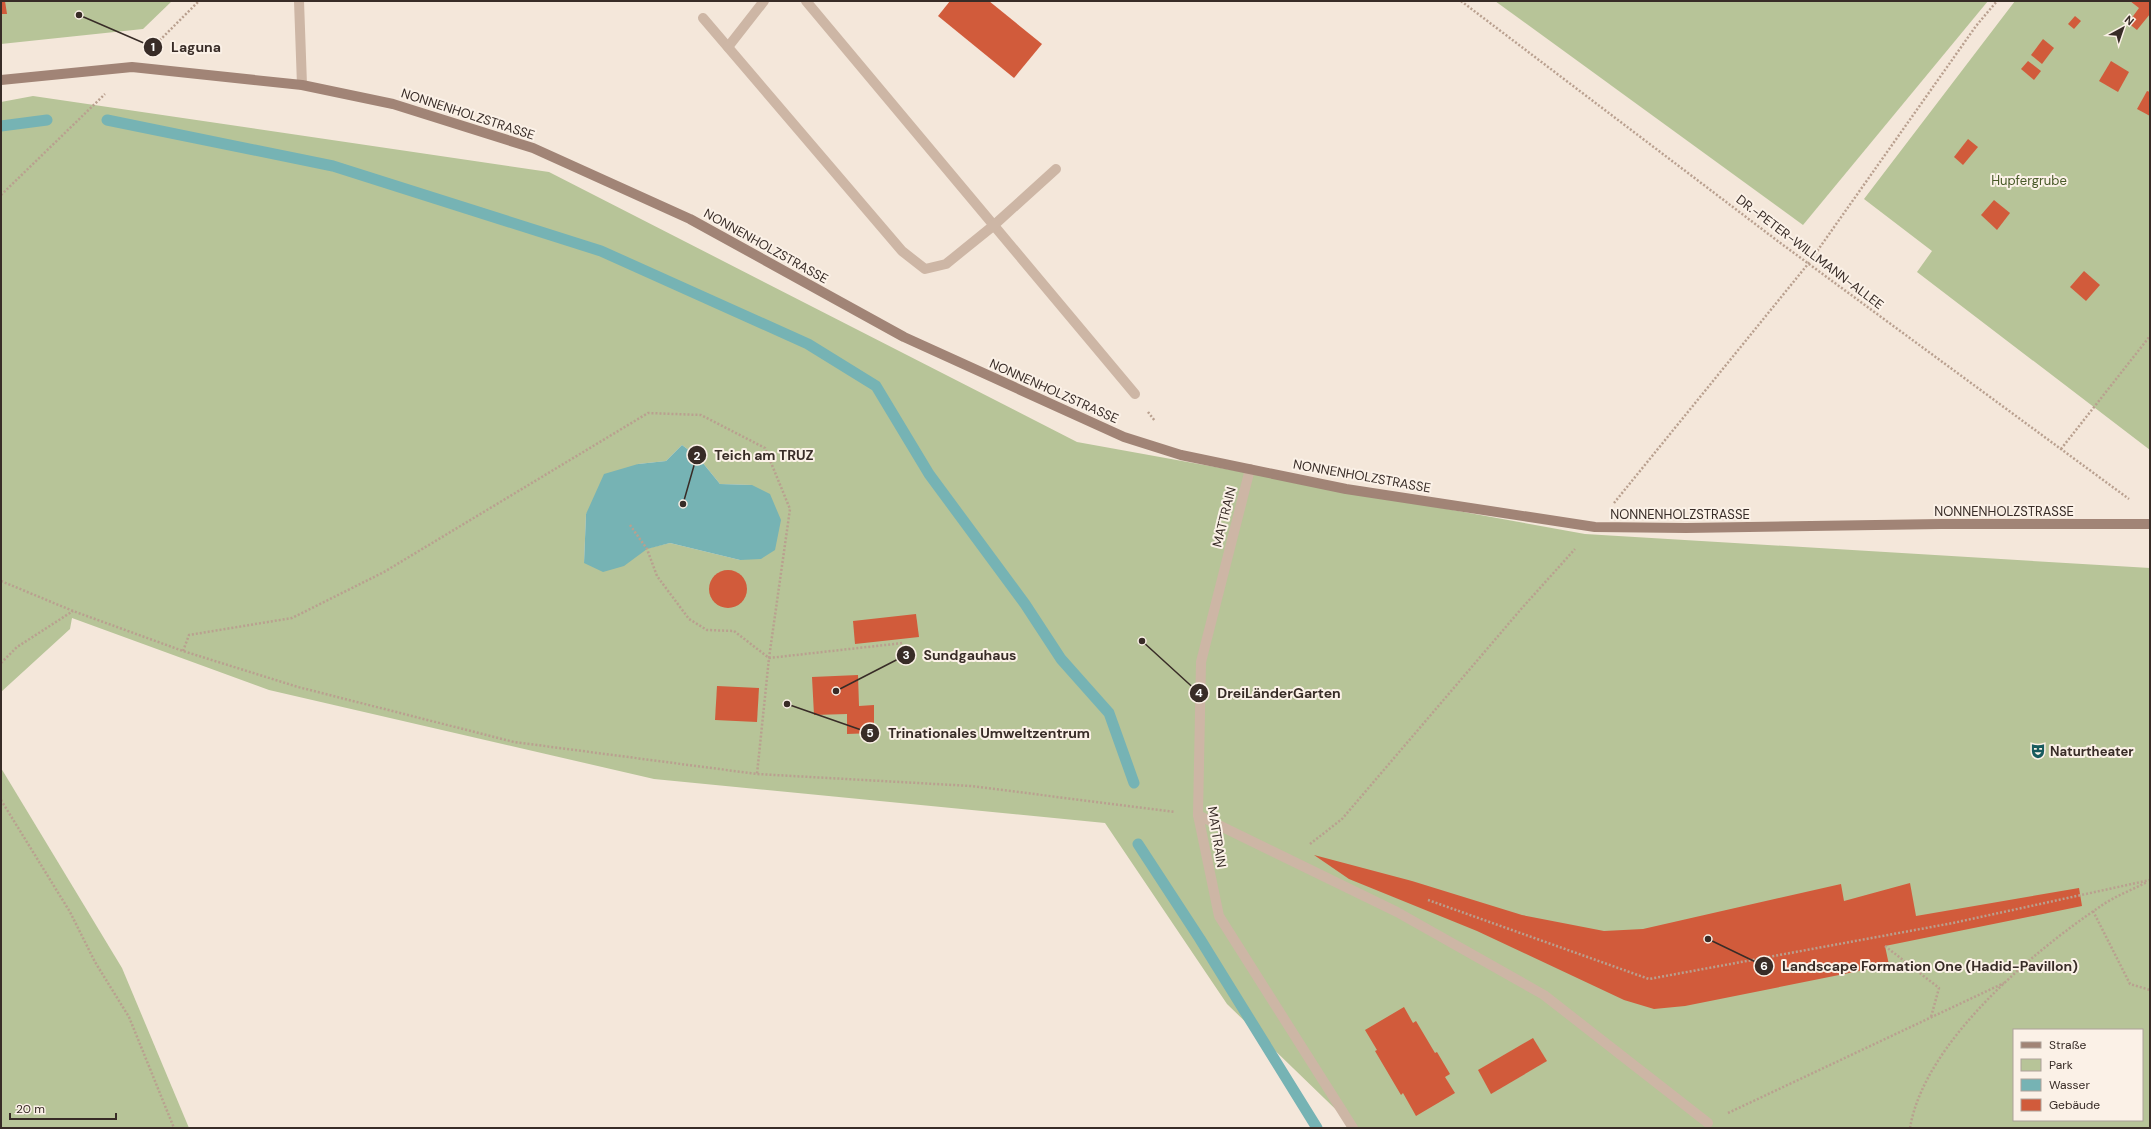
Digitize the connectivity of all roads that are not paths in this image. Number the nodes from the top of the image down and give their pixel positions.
1 (299, 1) edge
2 (764, 1) edge
3 (806, 1) edge
4 (703, 18) dead end
5 (728, 47) junction
6 (1, 80) edge
7 (302, 85) junction
8 (1056, 169) dead end
9 (993, 226) junction
10 (1135, 394) dead end
11 (1250, 469) junction
12 (2150, 524) edge
13 (1198, 815) junction
14 (1708, 1123) road end
15 (1353, 1128) edge

1 - 7 street
2 - 5 street
3 - 9 street
4 - 5 street
5 - 9 street
6 - 7 street, NONNENHOLZSTRASSE
7 - 11 street, NONNENHOLZSTRASSE
8 - 9 street
9 - 10 street
11 - 12 street, NONNENHOLZSTRASSE
11 - 13 street, MATTRAIN
13 - 14 street
13 - 15 street, MATTRAIN

